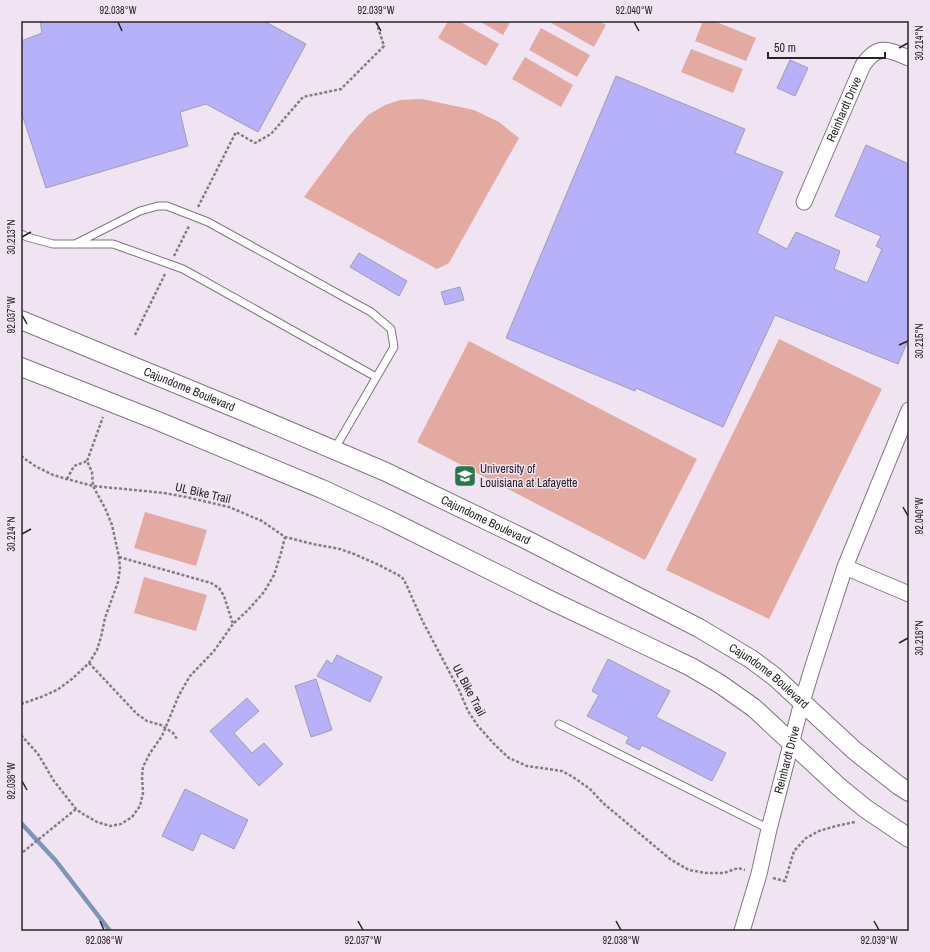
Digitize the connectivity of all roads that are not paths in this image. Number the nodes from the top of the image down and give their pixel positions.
1 (909, 58) edge
2 (804, 202) dead end
3 (21, 234) edge
4 (75, 244) junction
5 (21, 320) edge
6 (21, 367) edge
7 (376, 377) junction
8 (909, 410) edge
9 (334, 450) junction
10 (845, 567) junction
11 (909, 594) edge
12 (802, 702) junction
13 (559, 724) dead end
14 (792, 742) junction
15 (909, 792) edge
16 (769, 829) junction
17 (909, 838) edge
18 (742, 931) edge

1 - 2 street, Reinhardt Drive
3 - 4 lane
4 - 7 lane
4 - 7 lane
5 - 9 street, Cajundome Boulevard
6 - 14 street
7 - 9 lane
8 - 10 street, Reinhardt Drive
9 - 12 street, Cajundome Boulevard
10 - 11 street
10 - 12 street, Reinhardt Drive
12 - 14 street, Reinhardt Drive
12 - 15 street, Cajundome Boulevard
13 - 16 lane
14 - 16 street, Reinhardt Drive
14 - 17 street
16 - 18 street, Reinhardt Drive

